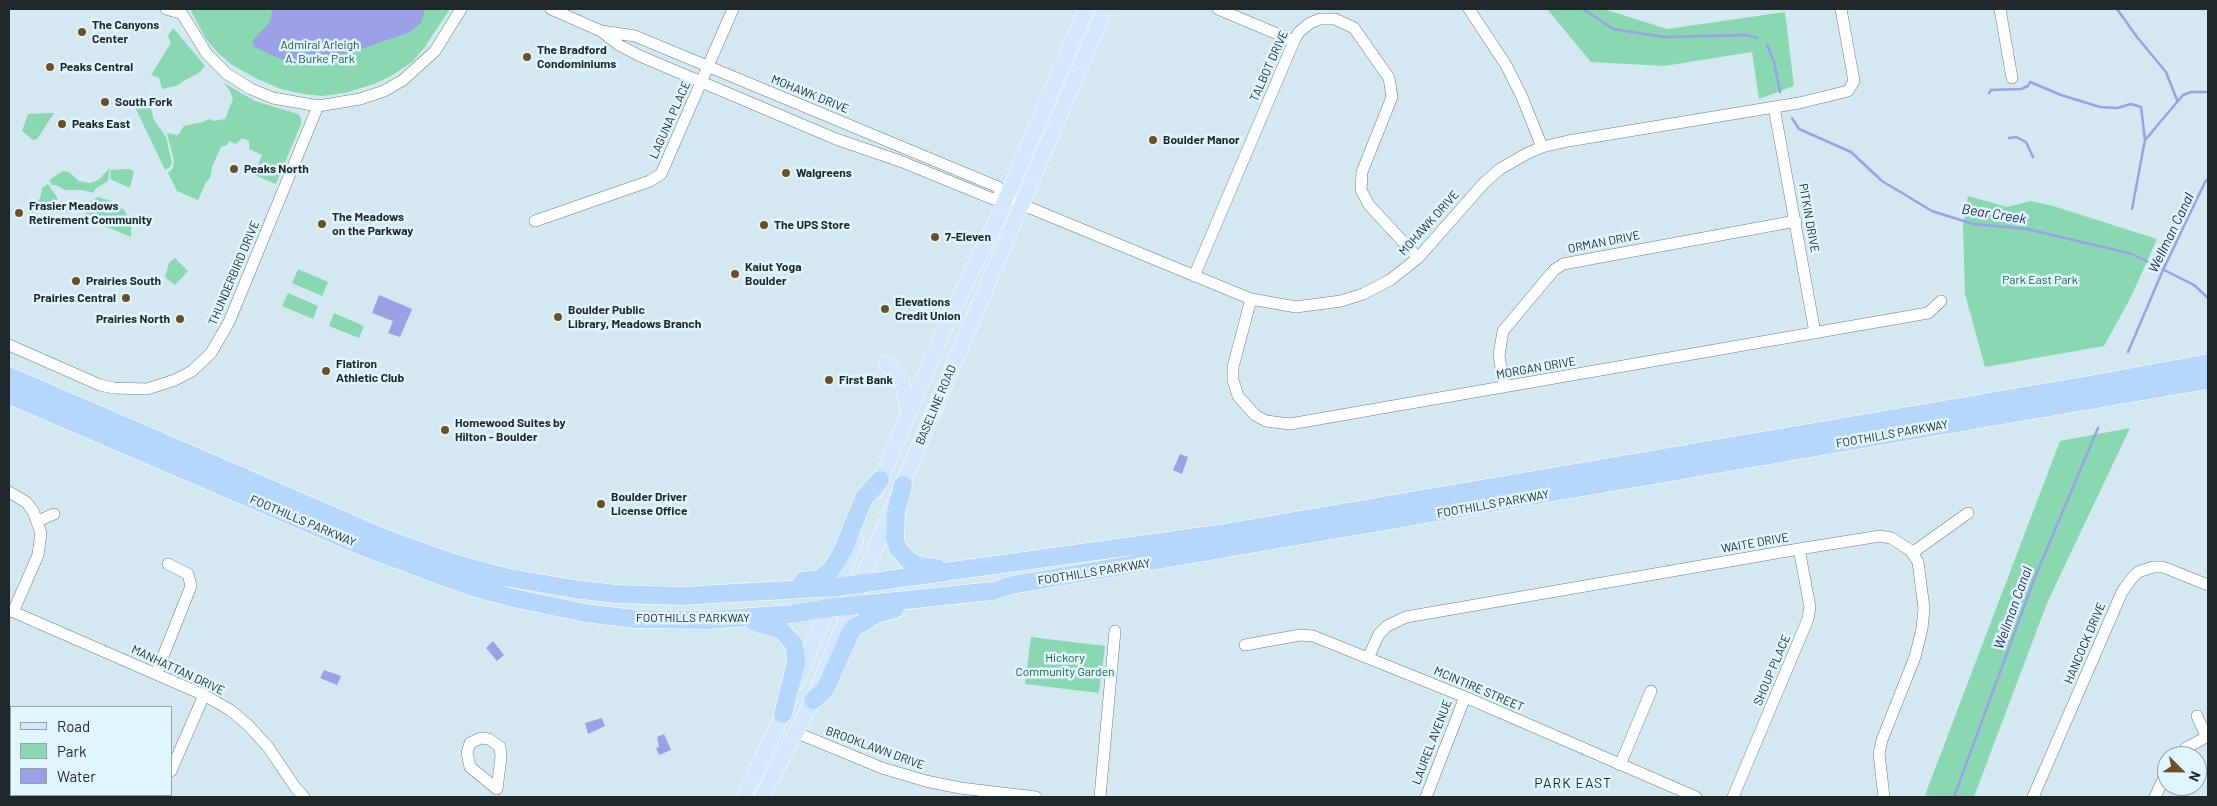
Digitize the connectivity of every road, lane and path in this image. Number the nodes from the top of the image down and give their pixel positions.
1 (166, 9) edge
2 (461, 9) edge
3 (551, 9) edge
4 (733, 9) edge
5 (1086, 9) edge
6 (1105, 9) edge
7 (1218, 9) edge
8 (1469, 9) edge
9 (1841, 9) edge
10 (2000, 9) edge
11 (179, 11) edge
12 (601, 31) junction
13 (1294, 41) junction
14 (708, 67) junction
15 (2012, 78) dead end
16 (702, 83) junction
17 (318, 106) junction
18 (1774, 107) junction
19 (1542, 147) junction
20 (1004, 197) junction
21 (1022, 205) junction
22 (535, 221) dead end
23 (1796, 221) junction
24 (1418, 258) junction
25 (1194, 276) junction
26 (1251, 299) junction
27 (1941, 301) dead end
28 (1815, 333) junction
29 (9, 345) edge
30 (886, 363) dead end
31 (2208, 363) edge
32 (9, 376) edge
33 (2208, 380) edge
34 (1504, 387) junction
35 (9, 395) edge
36 (910, 415) junction
37 (880, 480) junction
38 (903, 485) junction
39 (9, 492) edge
40 (1968, 513) dead end
41 (54, 514) dead end
42 (38, 521) junction
43 (1799, 549) junction
44 (1912, 553) junction
45 (168, 564) dead end
46 (968, 569) junction
47 (860, 584) junction
48 (2208, 585) edge
49 (837, 587) junction
50 (993, 591) junction
51 (715, 595) junction
52 (851, 606) junction
53 (828, 608) junction
54 (11, 611) edge
55 (734, 619) junction
56 (1115, 631) dead end
57 (1245, 645) dead end
58 (1368, 658) junction
59 (156, 674) junction
60 (1651, 691) dead end
61 (204, 695) junction
62 (1464, 698) junction
63 (813, 700) junction
64 (783, 714) junction
65 (2197, 716) dead end
66 (795, 732) junction
67 (2207, 736) edge
68 (2190, 746) edge
69 (1620, 765) junction
70 (172, 769) edge
71 (304, 797) edge
72 (744, 797) edge
73 (762, 797) edge
74 (1036, 797) edge
75 (1100, 797) edge
76 (1426, 797) edge
77 (1696, 797) edge
78 (1733, 797) edge
79 (1884, 797) edge
80 (2033, 797) edge

1 - 11 street
2 - 17 street
3 - 12 street, MOHAWK DRIVE
4 - 14 street, LAGUNA PLACE
5 - 20 main road, BASELINE ROAD
6 - 21 main road, BASELINE ROAD
7 - 13 street
8 - 19 street
9 - 18 street, MOHAWK DRIVE
10 - 15 street
11 - 17 street
12 - 14 street, MOHAWK DRIVE
12 - 16 street, MOHAWK DRIVE
13 - 24 street, TALBOT DRIVE
13 - 25 street, TALBOT DRIVE
14 - 16 street, LAGUNA PLACE
14 - 20 street, MOHAWK DRIVE
16 - 20 street, MOHAWK DRIVE
16 - 22 street, LAGUNA PLACE
17 - 29 street, THUNDERBIRD DRIVE
18 - 19 street, MOHAWK DRIVE
18 - 23 street, PITKIN DRIVE
19 - 24 street, MOHAWK DRIVE
20 - 21 street, MOHAWK DRIVE
20 - 36 main road, BASELINE ROAD
21 - 25 street, MOHAWK DRIVE
21 - 38 main road, BASELINE ROAD
23 - 28 street, PITKIN DRIVE
23 - 34 street, ORMAN DRIVE
24 - 26 street, MOHAWK DRIVE
25 - 26 street, MOHAWK DRIVE
26 - 34 street, MORGAN DRIVE
27 - 28 street, MORGAN DRIVE
28 - 34 street, MORGAN DRIVE
30 - 36 main road
31 - 46 highway, FOOTHILLS PARKWAY
32 - 51 highway, FOOTHILLS PARKWAY
33 - 50 highway, FOOTHILLS PARKWAY
35 - 55 highway, FOOTHILLS PARKWAY
36 - 37 main road, BASELINE ROAD
37 - 49 main road, BASELINE ROAD
37 - 51 highway
38 - 46 highway
38 - 47 main road, BASELINE ROAD
39 - 42 street
40 - 44 street
41 - 42 street
42 - 54 street
43 - 44 street, WAITE DRIVE
43 - 58 street, WAITE DRIVE
43 - 78 street, SHOUP PLACE
44 - 79 street
45 - 59 street
46 - 47 highway, FOOTHILLS PARKWAY
47 - 49 highway, FOOTHILLS PARKWAY
47 - 52 main road, BASELINE ROAD
48 - 80 street, HANCOCK DRIVE
49 - 51 highway, FOOTHILLS PARKWAY
49 - 53 main road, BASELINE ROAD
50 - 52 highway, FOOTHILLS PARKWAY
50 - 63 highway
52 - 53 highway, FOOTHILLS PARKWAY
52 - 63 main road, BASELINE ROAD
53 - 55 highway, FOOTHILLS PARKWAY
53 - 64 main road, BASELINE ROAD
54 - 59 street, MANHATTAN DRIVE
55 - 64 highway
56 - 75 street
57 - 58 street, MCINTIRE STREET
58 - 62 street, MCINTIRE STREET
59 - 61 street, MANHATTAN DRIVE
60 - 69 street
61 - 70 street
61 - 71 street, MANHATTAN DRIVE
62 - 69 street, MCINTIRE STREET
62 - 76 street, LAUREL AVENUE
63 - 66 main road, BASELINE ROAD
64 - 72 main road, BASELINE ROAD
65 - 67 street
66 - 73 main road, BASELINE ROAD
66 - 74 street, BROOKLAWN DRIVE
67 - 68 street
69 - 77 street, MCINTIRE STREET

